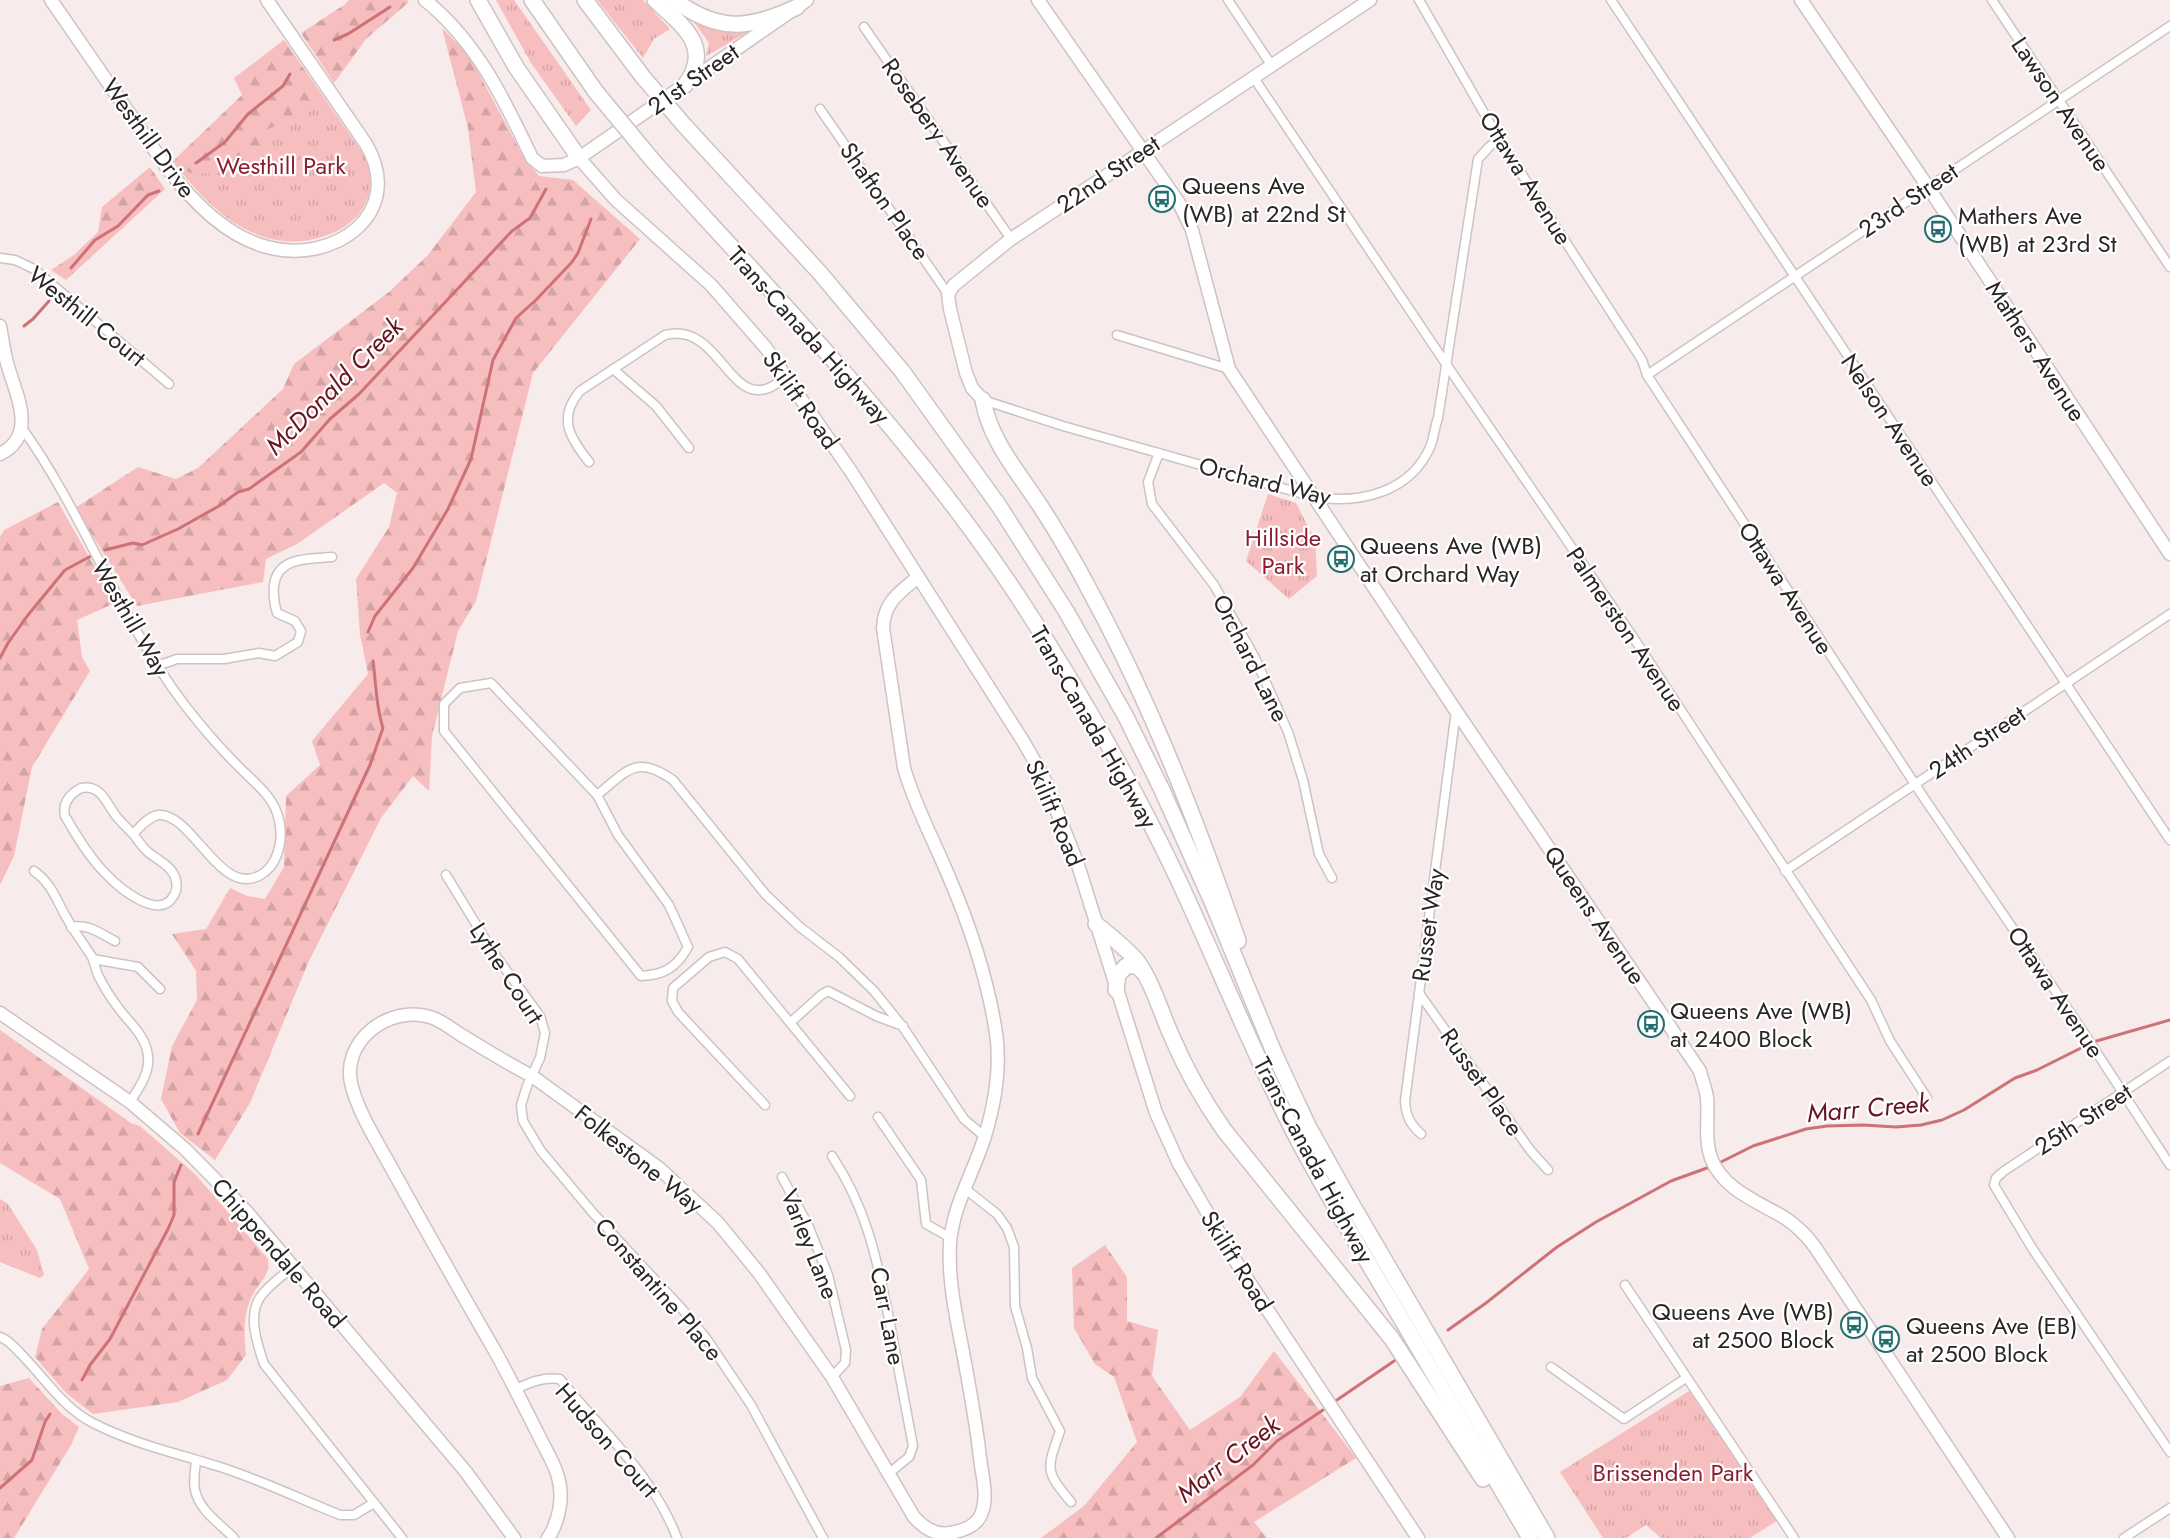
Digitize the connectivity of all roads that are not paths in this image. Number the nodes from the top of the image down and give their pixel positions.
1 (51, 0) edge
2 (267, 0) edge
3 (426, 0) edge
4 (478, 0) edge
5 (532, 0) edge
6 (585, 0) edge
7 (655, 0) edge
8 (674, 0) edge
9 (1038, 0) edge
10 (1228, 0) edge
11 (1370, 0) edge
12 (1419, 0) edge
13 (1611, 0) edge
14 (1801, 0) edge
15 (1992, 0) edge
16 (802, 3) edge
17 (2170, 26) edge
18 (864, 27) dead end
19 (1272, 66) junction
20 (1254, 78) junction
21 (685, 85) junction
22 (2059, 100) junction
23 (820, 109) dead end
24 (1499, 139) junction
25 (1142, 152) junction
26 (579, 158) junction
27 (1928, 187) junction
28 (1011, 239) junction
29 (0, 258) edge
30 (2170, 267) edge
31 (1795, 276) junction
32 (948, 294) junction
33 (0, 326) edge
34 (1117, 335) dead end
35 (1446, 364) junction
36 (612, 369) junction
37 (1229, 369) junction
38 (1647, 375) junction
39 (786, 376) junction
40 (169, 384) dead end
41 (983, 400) junction
42 (22, 429) junction
43 (689, 448) dead end
44 (1159, 453) junction
45 (0, 454) edge
46 (590, 462) dead end
47 (1314, 497) junction
48 (2170, 554) edge
49 (332, 557) dead end
50 (918, 578) junction
51 (2170, 614) edge
52 (157, 666) junction
53 (2066, 683) junction
54 (1456, 711) junction
55 (1915, 784) junction
56 (597, 795) junction
57 (133, 834) junction
58 (2170, 840) edge
59 (34, 871) dead end
60 (1785, 871) junction
61 (446, 875) dead end
62 (1332, 878) dead end
63 (1096, 924) junction
64 (71, 927) junction
65 (115, 941) dead end
66 (93, 959) junction
67 (1144, 974) junction
68 (160, 989) dead end
69 (1116, 990) junction
70 (1419, 993) junction
71 (0, 1013) edge
72 (791, 1022) junction
73 (903, 1027) junction
74 (1275, 1055) junction
75 (2170, 1061) edge
76 (532, 1076) junction
77 (2123, 1093) junction
78 (850, 1096) dead end
79 (1928, 1098) dead end
80 (130, 1102) junction
81 (765, 1105) dead end
82 (878, 1117) dead end
83 (1421, 1134) dead end
84 (985, 1137) junction
85 (832, 1156) dead end
86 (2170, 1166) edge
87 (1548, 1170) dead end
88 (782, 1177) dead end
89 (964, 1188) junction
90 (951, 1238) junction
91 (293, 1267) junction
92 (1626, 1285) dead end
93 (0, 1337) edge
94 (1551, 1367) dead end
95 (832, 1377) junction
96 (1686, 1378) junction
97 (516, 1389) junction
98 (2170, 1452) edge
99 (196, 1461) junction
100 (888, 1473) junction
101 (1071, 1502) dead end
102 (374, 1503) junction
103 (2170, 1508) edge
104 (234, 1538) edge
105 (402, 1538) edge
106 (514, 1538) edge
107 (548, 1538) edge
108 (678, 1538) edge
109 (823, 1538) edge
110 (1418, 1538) edge
111 (1521, 1538) edge
112 (1530, 1538) edge
113 (1547, 1538) edge
114 (1794, 1538) edge
115 (2008, 1538) edge
116 (2124, 1538) edge

1 - 2 street, Westhill Drive
3 - 26 street
4 - 26 highway
5 - 112 highway, Trans-Canada Highway, bridge
6 - 74 highway, Trans-Canada Highway, bridge
7 - 21 highway
8 - 16 highway
9 - 25 street, Queens Avenue
10 - 19 street
11 - 19 street, 22nd Street
12 - 24 street, Ottawa Avenue
13 - 31 street, Nelson Avenue
14 - 27 street, Mathers Avenue
15 - 22 street, Lawson Avenue
16 - 21 street, 21st Street
17 - 22 street, 23rd Street
18 - 28 street, Rosebery Avenue
19 - 20 street, 22nd Street
20 - 25 street, 22nd Street
20 - 35 street, Palmerston Avenue
21 - 26 street, 21st Street
22 - 27 street, 23rd Street
22 - 30 street, Lawson Avenue
23 - 32 street, Shafton Place
24 - 35 street, Orchard Way
24 - 38 street, Ottawa Avenue
25 - 28 street, 22nd Street
25 - 37 street, Queens Avenue
26 - 39 street, Skilift Road
27 - 31 street, 23rd Street
27 - 48 street, Mathers Avenue
28 - 32 street, 22nd Street
29 - 40 street, Westhill Court
31 - 38 street, 23rd Street
31 - 53 street, Nelson Avenue
32 - 41 street
33 - 42 street
34 - 37 street
35 - 47 street, Orchard Way
35 - 60 street, Palmerston Avenue
36 - 39 street
36 - 43 street
36 - 46 street
37 - 47 street, Queens Avenue
38 - 55 street, Ottawa Avenue
39 - 50 street, Skilift Road
41 - 44 street, Orchard Way
41 - 74 highway
42 - 45 street
42 - 52 street, Westhill Way
44 - 47 street, Orchard Way
44 - 62 street, Orchard Lane
47 - 54 street, Queens Avenue
49 - 52 street
50 - 63 street, Skilift Road
50 - 84 street, Folkestone Way
51 - 53 street, 24th Street
52 - 57 street, Westhill Way
53 - 55 street, 24th Street
53 - 58 street, Nelson Avenue
54 - 70 street, Russet Way
54 - 115 street, Queens Avenue
55 - 60 street, 24th Street
55 - 77 street, Ottawa Avenue
56 - 56 street
56 - 73 street
57 - 57 street
59 - 64 street
60 - 79 street, Palmerston Avenue
61 - 76 street, Lythe Court
63 - 67 highway
63 - 69 street, Skilift Road
64 - 65 street
64 - 66 street
66 - 68 street
66 - 80 street
67 - 69 highway
67 - 111 highway
69 - 110 street, Skilift Road
70 - 83 street, Russet Way
70 - 87 street, Russet Place
71 - 80 street, Chippendale Road
72 - 73 street
72 - 78 street
72 - 81 street
73 - 84 street
74 - 113 highway, Trans-Canada Highway
75 - 77 street, 25th Street
76 - 95 street, Folkestone Way
76 - 97 street, Folkestone Way
76 - 109 street, Constantine Place
77 - 86 street, Ottawa Avenue
77 - 98 street, 25th Street
80 - 91 street, Chippendale Road
82 - 90 street
84 - 89 street, Folkestone Way
85 - 100 street, Carr Lane
88 - 95 street, Varley Lane
89 - 90 street, Folkestone Way
89 - 101 street
90 - 100 street, Folkestone Way
91 - 102 street
91 - 106 street, Chippendale Road
92 - 96 street
93 - 99 street
94 - 96 street
95 - 100 street, Folkestone Way
96 - 114 street
97 - 107 street, Folkestone Way
97 - 108 street, Hudson Court
99 - 102 street
99 - 104 street
102 - 105 street
103 - 116 street

